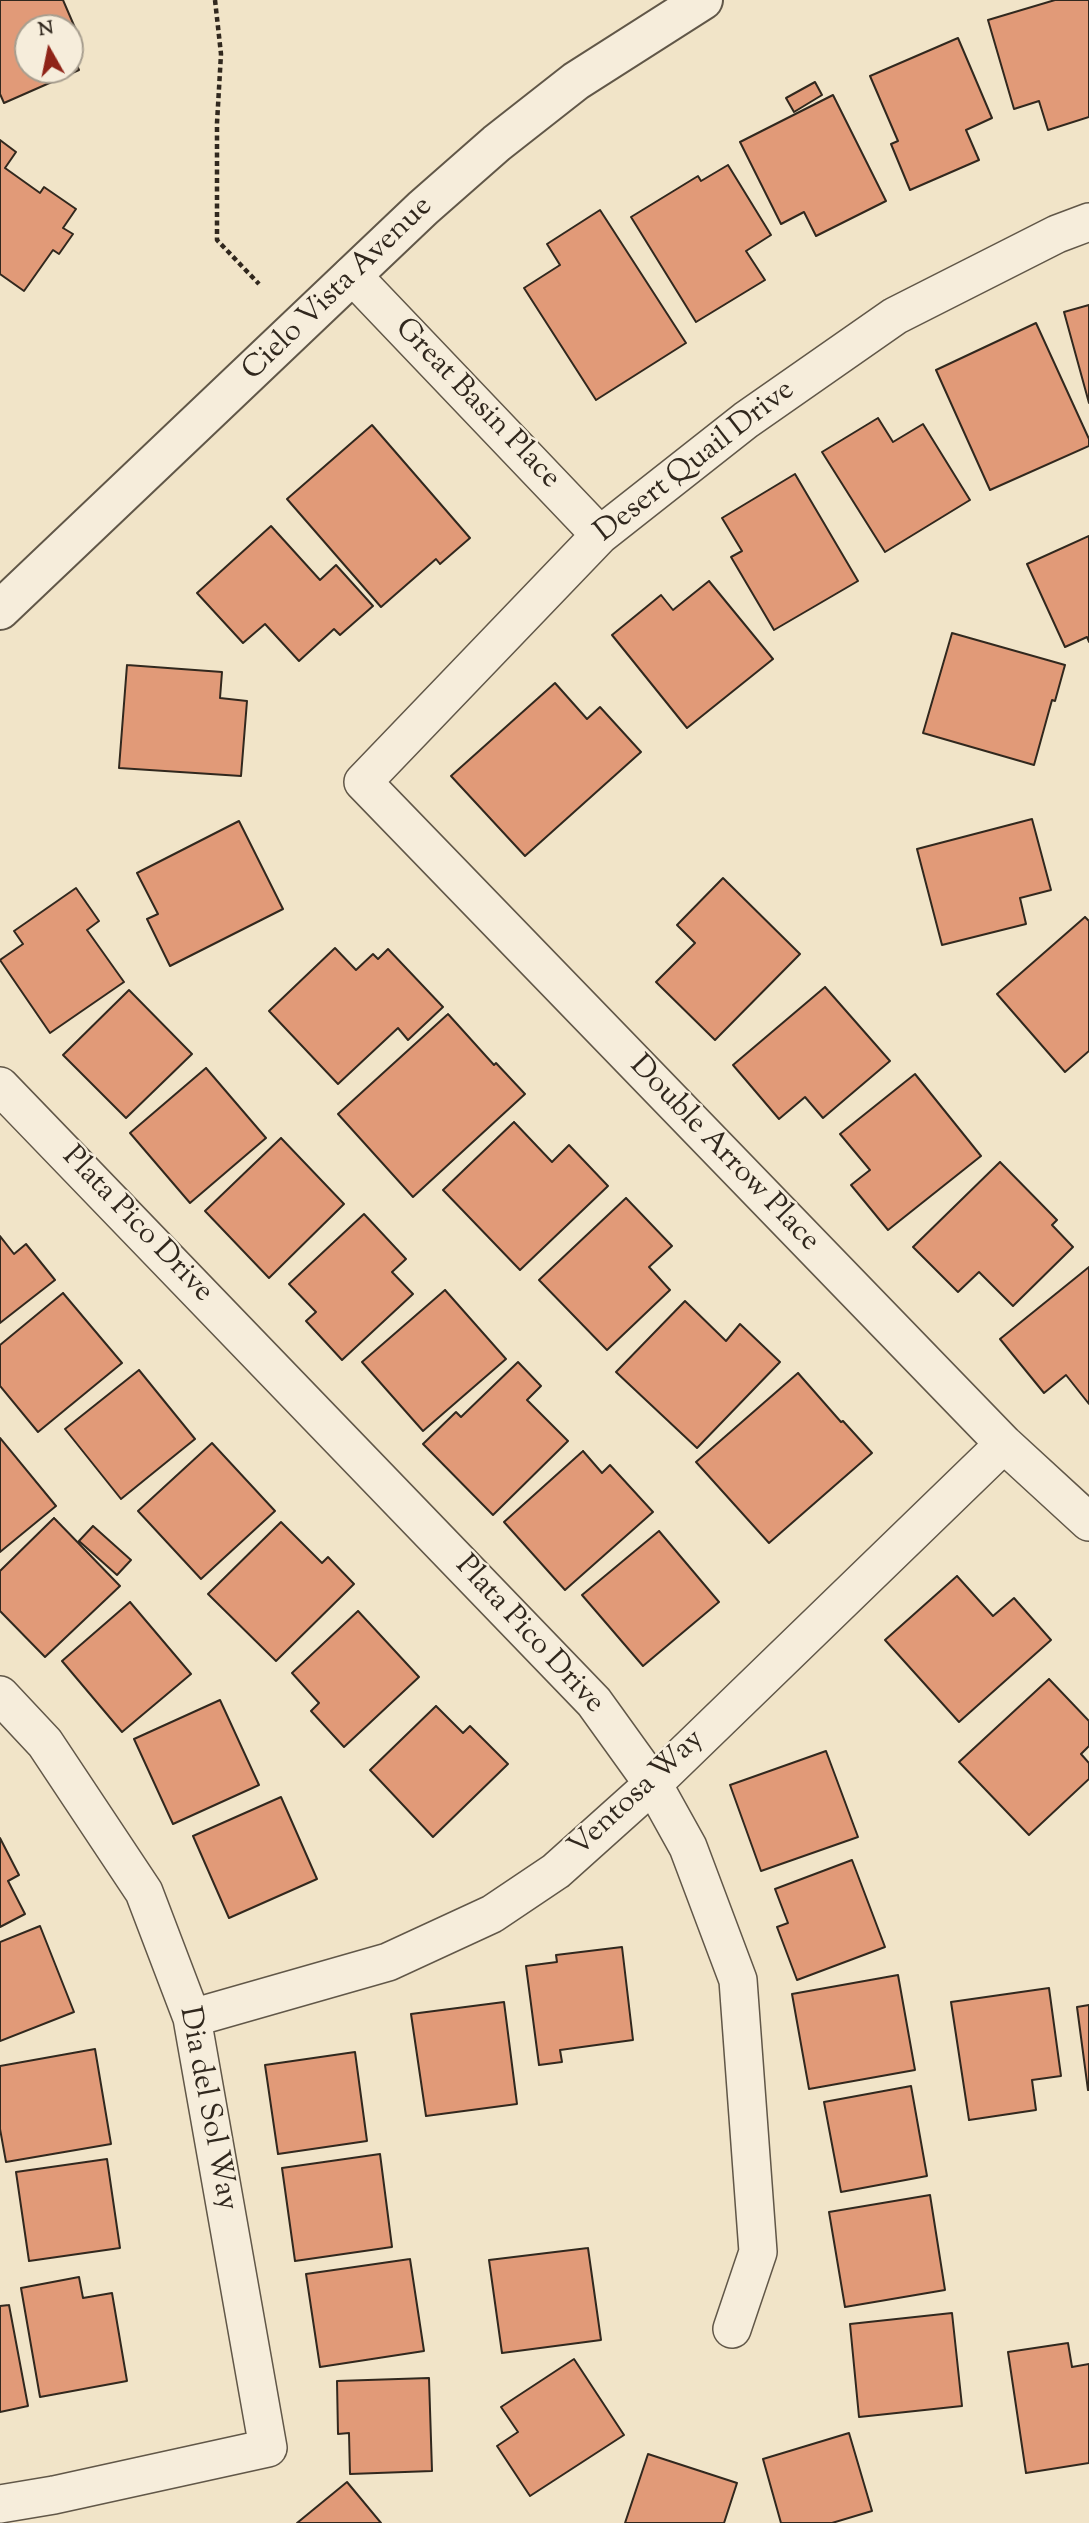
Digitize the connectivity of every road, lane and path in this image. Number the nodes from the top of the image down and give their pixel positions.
1 (215, 0) edge
2 (703, 0) edge
3 (1089, 222) edge
4 (352, 275) junction
5 (260, 284) dead end
6 (600, 535) junction
7 (0, 610) edge
8 (363, 782) joint
9 (0, 1086) edge
10 (1004, 1444) junction
11 (1089, 1522) edge
12 (0, 1695) edge
13 (653, 1784) junction
14 (192, 2018) junction
15 (732, 2329) dead end
16 (0, 2504) edge

1 - 5 path
2 - 4 street, Cielo Vista Avenue
3 - 6 street, Desert Quail Drive
4 - 6 street, Great Basin Place
4 - 7 street, Cielo Vista Avenue
6 - 8 street, Desert Quail Drive
8 - 10 street, Double Arrow Place
9 - 13 street, Plata Pico Drive
10 - 11 street, Double Arrow Place
10 - 13 street, Ventosa Way
12 - 14 street, Dia del Sol Way
13 - 14 street, Ventosa Way
13 - 15 street, Plata Pico Drive
14 - 16 street, Dia del Sol Way

